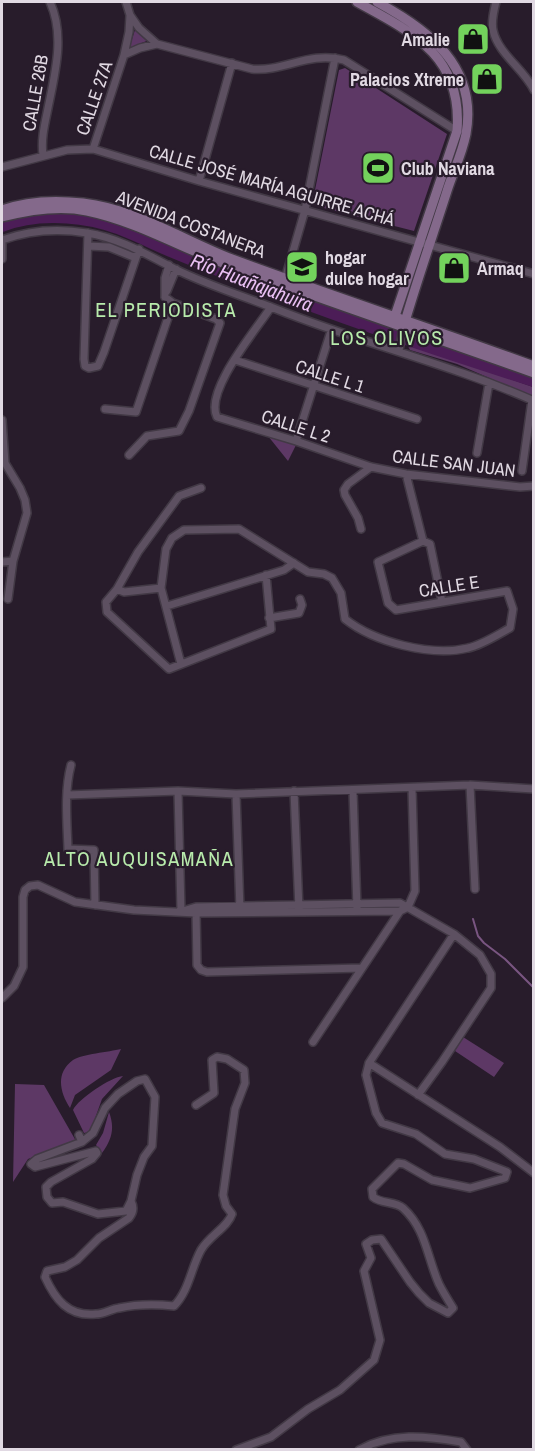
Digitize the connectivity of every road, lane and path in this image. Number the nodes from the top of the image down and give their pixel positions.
1 (50, 2) edge
2 (126, 2) edge
3 (357, 2) edge
4 (496, 2) edge
5 (378, 6) edge
6 (130, 15) junction
7 (157, 44) junction
8 (124, 55) junction
9 (335, 58) junction
10 (232, 63) junction
11 (531, 81) edge
12 (534, 90) edge
13 (461, 132) junction
14 (93, 149) junction
15 (43, 155) junction
16 (2, 166) edge
17 (447, 177) junction
18 (199, 181) junction
19 (2, 210) edge
20 (305, 210) junction
21 (2, 217) edge
22 (88, 233) junction
23 (2, 240) edge
24 (420, 241) junction
25 (430, 244) junction
26 (88, 246) junction
27 (139, 249) junction
28 (136, 258) junction
29 (2, 259) edge
30 (172, 267) junction
31 (534, 273) edge
32 (284, 282) junction
33 (173, 303) junction
34 (271, 308) junction
35 (394, 320) junction
36 (404, 326) junction
37 (331, 331) junction
38 (399, 351) junction
39 (235, 360) junction
40 (534, 366) edge
41 (534, 373) edge
42 (489, 382) junction
43 (313, 386) junction
44 (533, 400) edge
45 (105, 409) dead end
46 (417, 419) dead end
47 (2, 420) edge
48 (296, 441) junction
49 (477, 453) dead end
50 (129, 455) dead end
51 (3, 463) edge
52 (371, 467) junction
53 (522, 471) dead end
54 (406, 474) junction
55 (534, 486) edge
56 (201, 488) dead end
57 (361, 529) dead end
58 (423, 541) junction
59 (2, 561) edge
60 (13, 561) junction
61 (294, 563) junction
62 (266, 575) junction
63 (161, 588) junction
64 (117, 590) junction
65 (300, 598) dead end
66 (8, 599) dead end
67 (442, 602) junction
68 (167, 606) junction
69 (269, 618) junction
70 (181, 664) junction
71 (71, 765) dead end
72 (470, 785) junction
73 (412, 788) junction
74 (534, 789) edge
75 (178, 790) junction
76 (353, 790) junction
77 (294, 791) junction
78 (236, 794) junction
79 (67, 795) junction
80 (475, 890) dead end
81 (95, 905) junction
82 (357, 907) junction
83 (408, 907) junction
84 (299, 909) junction
85 (196, 910) junction
86 (240, 910) junction
87 (181, 911) junction
88 (400, 911) junction
89 (454, 934) junction
90 (362, 968) junction
91 (2, 998) edge
92 (314, 1042) dead end
93 (369, 1063) junction
94 (418, 1095) junction
95 (196, 1105) dead end
96 (534, 1173) edge
97 (131, 1201) junction
98 (236, 1449) edge
99 (359, 1449) edge
100 (467, 1449) edge

1 - 15 street, CALLE 26B
2 - 6 street
3 - 5 main road
4 - 11 street
5 - 13 main road
6 - 7 street
6 - 8 street
7 - 8 street, CALLE 27A
7 - 10 street
8 - 14 street, CALLE 27A
9 - 10 street
9 - 13 street
9 - 20 street
10 - 18 street
11 - 12 street
13 - 17 main road
14 - 15 street, CALLE JOSÉ MARÍA AGUIRRE ACHÁ
14 - 18 street, CALLE JOSÉ MARÍA AGUIRRE ACHÁ
15 - 16 street, CALLE JOSÉ MARÍA AGUIRRE ACHÁ
17 - 24 main road
17 - 25 main road
18 - 20 street, CALLE JOSÉ MARÍA AGUIRRE ACHÁ
19 - 32 main road, AVENIDA COSTANERA
20 - 24 street, CALLE JOSÉ MARÍA AGUIRRE ACHÁ
20 - 32 street
21 - 32 main road, AVENIDA COSTANERA
22 - 23 street
22 - 26 street
22 - 27 street
23 - 29 street
24 - 25 street, CALLE JOSÉ MARÍA AGUIRRE ACHÁ
24 - 35 main road
25 - 31 street, CALLE JOSÉ MARÍA AGUIRRE ACHÁ
25 - 36 main road
26 - 28 street
26 - 28 street
27 - 28 street
27 - 30 street
30 - 33 street
30 - 34 street
32 - 35 main road, AVENIDA COSTANERA
33 - 45 street
33 - 50 street
34 - 37 street
34 - 39 street
35 - 36 main road, AVENIDA COSTANERA
36 - 38 street
36 - 40 main road, AVENIDA COSTANERA
36 - 41 main road, AVENIDA COSTANERA
37 - 38 street
37 - 43 street
38 - 42 street
39 - 43 street, CALLE L 1
39 - 48 street, CALLE L 2
42 - 44 street
42 - 49 street
43 - 46 street, CALLE L 1
43 - 48 street
44 - 53 street
47 - 51 street
48 - 52 street, CALLE L 2
51 - 60 street
52 - 54 street, CALLE SAN JUAN
52 - 57 street
54 - 55 street, CALLE SAN JUAN
54 - 58 street
56 - 64 street
58 - 67 street
58 - 67 street, CALLE E
59 - 60 street
60 - 66 street
61 - 62 street
61 - 63 street
61 - 67 street, CALLE E
62 - 68 street
62 - 69 street
63 - 64 street
63 - 68 street
64 - 70 street
65 - 69 street
68 - 70 street
69 - 70 street
71 - 79 street
72 - 73 street
72 - 74 street
72 - 80 street
73 - 76 street
73 - 83 street
75 - 78 street
75 - 79 street
75 - 87 street
76 - 77 street
76 - 82 street
77 - 78 street
77 - 84 street
78 - 86 street
79 - 81 street
81 - 87 street
81 - 91 street
82 - 83 street
82 - 84 street
82 - 88 street
83 - 88 street
83 - 89 street
84 - 86 street
85 - 86 street
85 - 87 street
85 - 90 street
88 - 90 street
89 - 93 street
89 - 94 street
90 - 92 street
93 - 94 street
93 - 98 street
94 - 96 street
95 - 97 street
97 - 97 street
99 - 100 street

